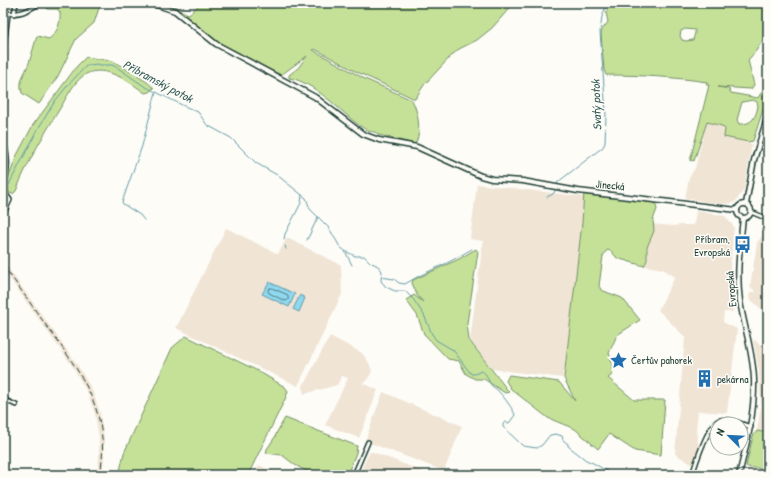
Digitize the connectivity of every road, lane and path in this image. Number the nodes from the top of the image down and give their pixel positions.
1 (16, 3) edge
2 (40, 3) edge
3 (151, 3) edge
4 (3, 12) edge
5 (8, 14) junction
6 (14, 14) junction
7 (3, 53) edge
8 (3, 62) edge
9 (768, 115) edge
10 (3, 133) edge
11 (3, 184) edge
12 (4, 194) edge
13 (746, 204) junction
14 (737, 210) junction
15 (751, 212) junction
16 (3, 215) edge
17 (743, 218) junction
18 (768, 219) edge
19 (3, 399) edge
20 (16, 405) dead end
21 (751, 426) junction
22 (368, 442) dead end
23 (354, 475) edge
24 (692, 475) edge
25 (739, 475) edge

1 - 6 street
2 - 6 street
3 - 14 main road, Jinecká
4 - 5 street
5 - 6 street
5 - 7 street
8 - 10 street
9 - 13 main road
10 - 11 street
12 - 16 street
13 - 14 main road
13 - 15 main road
14 - 17 main road
15 - 17 main road
15 - 18 street
17 - 21 main road, Evropská
19 - 20 street
21 - 24 street
21 - 25 main road, Evropská
22 - 23 street

